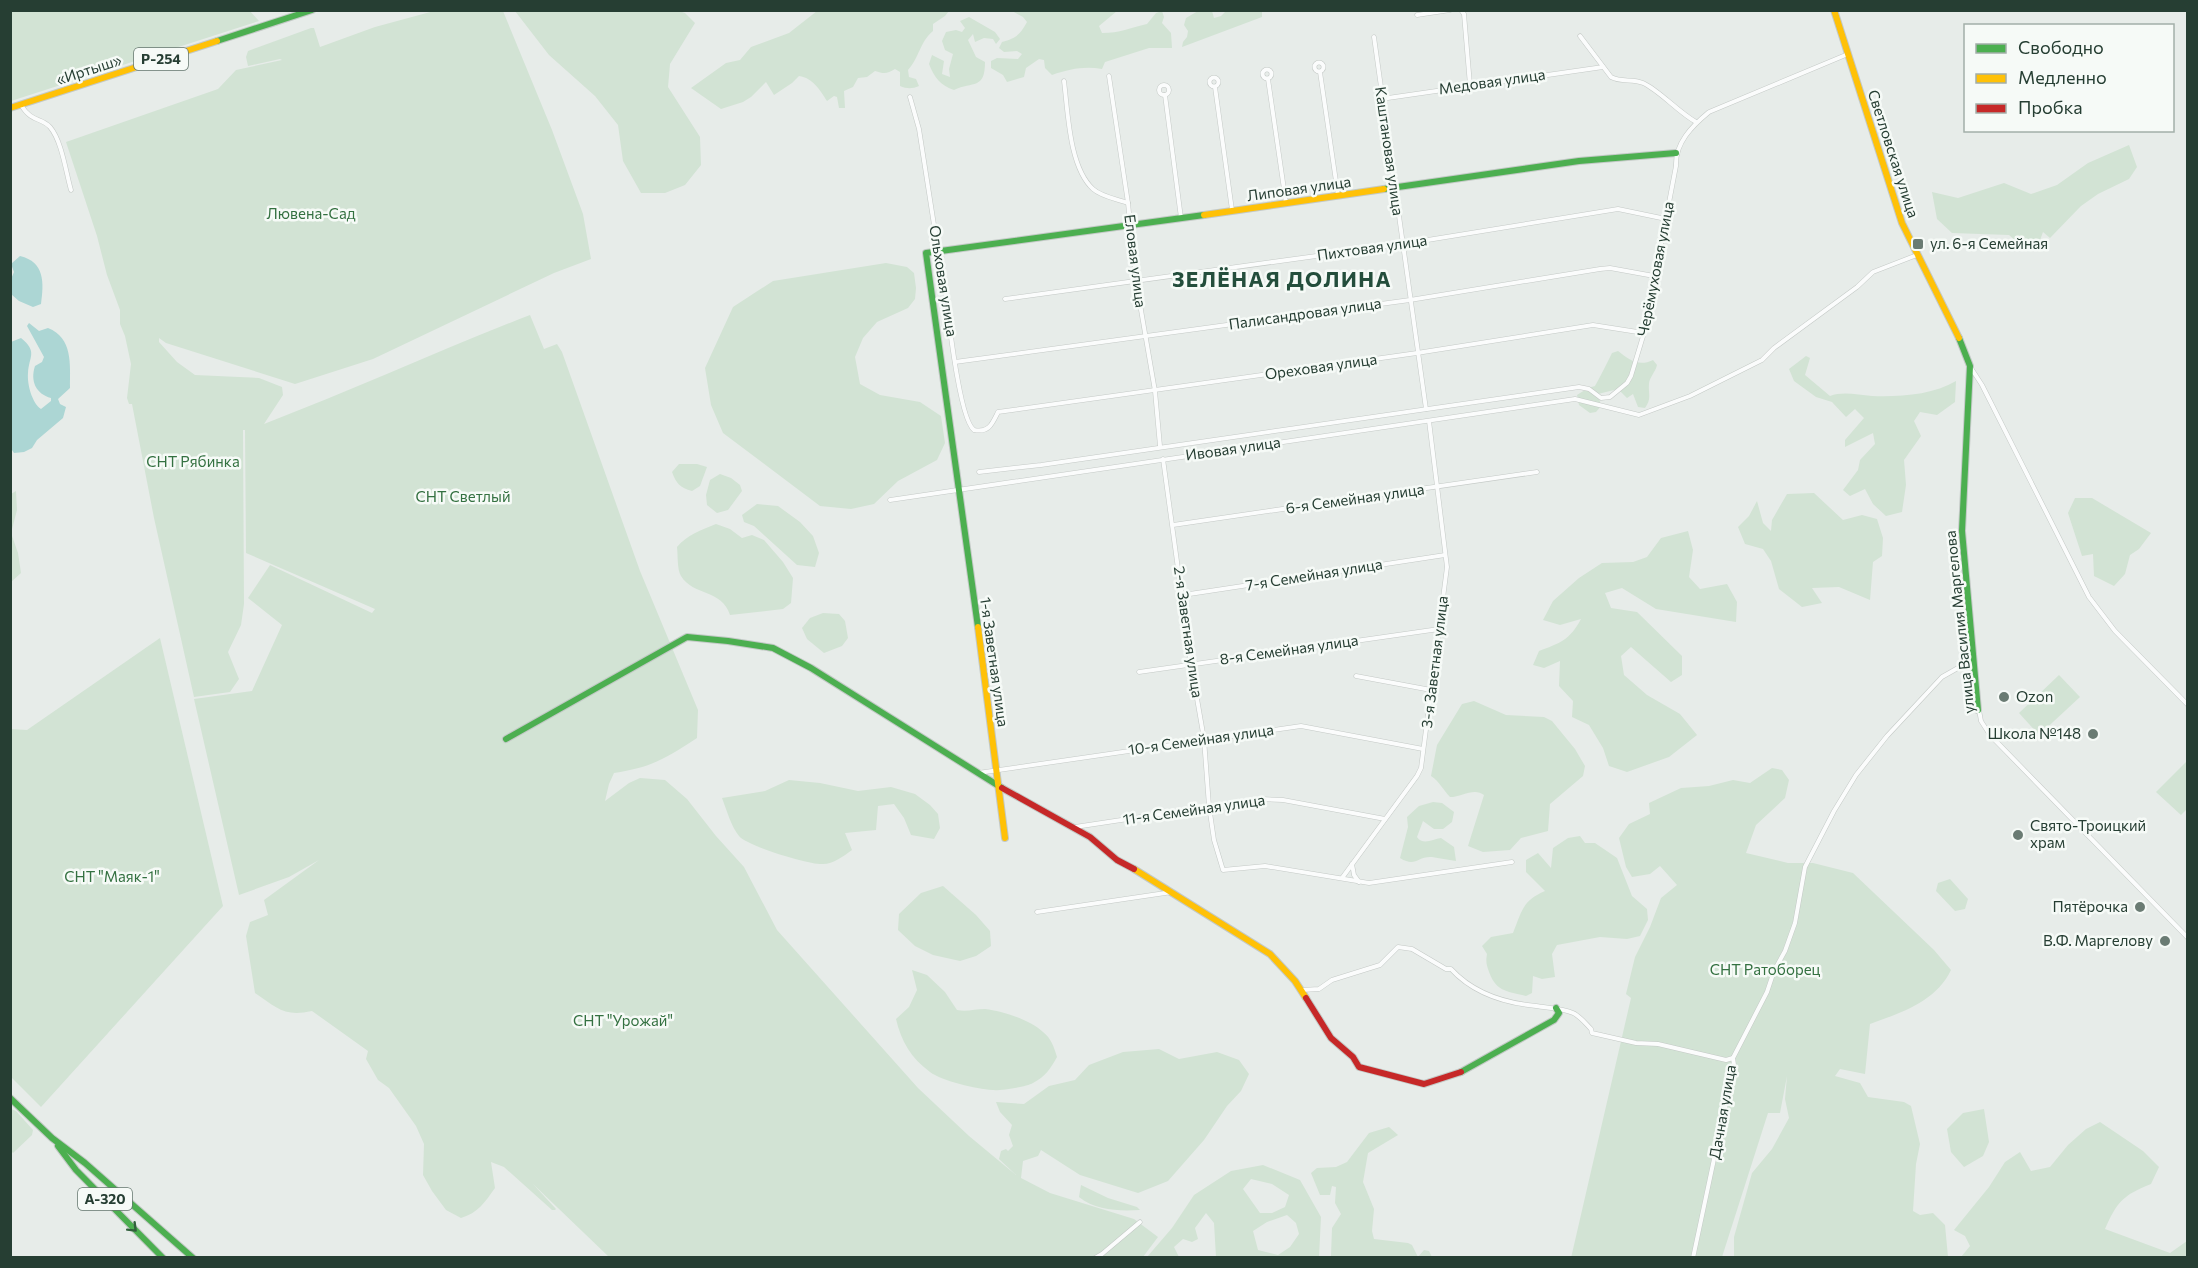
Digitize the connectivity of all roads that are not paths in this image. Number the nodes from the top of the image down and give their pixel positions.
1 (312, 10) edge
2 (1450, 10) edge
3 (1461, 10) edge
4 (1834, 10) edge
5 (1417, 15) dead end
6 (1580, 36) dead end
7 (1374, 37) dead end
8 (1848, 54) junction
9 (1603, 67) junction
10 (1320, 72) dead end
11 (1109, 76) dead end
12 (1268, 79) dead end
13 (1064, 81) dead end
14 (1470, 85) junction
15 (1215, 87) dead end
16 (1165, 95) dead end
17 (910, 97) dead end
18 (1381, 99) junction
19 (21, 105) junction
20 (10, 108) edge
21 (1696, 122) junction
22 (1676, 153) junction
23 (1395, 188) junction
24 (71, 190) dead end
25 (1338, 195) junction
26 (1128, 203) junction
27 (1286, 203) junction
28 (1232, 210) junction
29 (1181, 218) junction
30 (1666, 219) junction
31 (1129, 226) junction
32 (1403, 244) junction
33 (940, 251) junction
34 (926, 253) joint
35 (1917, 255) junction
36 (1655, 276) junction
37 (1136, 281) junction
38 (1005, 299) dead end
39 (1410, 300) junction
40 (1644, 333) junction
41 (1145, 337) junction
42 (1417, 353) junction
43 (955, 362) junction
44 (1970, 366) junction
45 (1627, 383) joint
46 (1155, 391) junction
47 (1425, 409) junction
48 (998, 412) joint
49 (1429, 421) junction
50 (1160, 446) junction
51 (1163, 459) junction
52 (979, 472) dead end
53 (1537, 472) dead end
54 (1438, 487) junction
55 (960, 489) junction
56 (890, 500) dead end
57 (1173, 525) junction
58 (1445, 555) junction
59 (1183, 595) junction
60 (1439, 629) junction
61 (1972, 659) junction
62 (1191, 664) junction
63 (1139, 672) dead end
64 (1356, 676) dead end
65 (1431, 690) junction
66 (2187, 705) edge
67 (1978, 710) joint
68 (506, 739) dead end
69 (1204, 740) junction
70 (1423, 749) junction
71 (996, 771) junction
72 (977, 773) junction
73 (998, 786) junction
74 (1209, 806) junction
75 (1385, 819) junction
76 (1073, 827) junction
77 (1005, 838) dead end
78 (1512, 861) dead end
79 (1352, 864) junction
80 (1342, 878) junction
81 (1359, 882) junction
82 (1172, 891) junction
83 (1037, 912) dead end
84 (2187, 938) edge
85 (1301, 990) junction
86 (1556, 1008) junction
87 (1732, 1058) junction
88 (10, 1098) edge
89 (52, 1138) junction
90 (1140, 1222) dead end
91 (163, 1257) edge
92 (193, 1257) edge
93 (1095, 1257) edge
94 (1693, 1257) edge

1 - 19 main road, «Иртыш» / Р-254
2 - 5 street
3 - 14 street
4 - 8 main road, Светловская улица
6 - 9 street
7 - 18 street, Каштановая улица
8 - 21 street
8 - 35 main road, Светловская улица
9 - 14 street, Медовая улица
9 - 21 street
10 - 25 street
11 - 26 street, Еловая улица
12 - 27 street
13 - 26 street
14 - 18 street, Медовая улица
15 - 28 street
16 - 29 street
17 - 33 street, Ольховая улица
18 - 23 street, Каштановая улица
19 - 20 main road, «Иртыш» / Р-254
19 - 24 street
21 - 22 street
22 - 23 main road, Липовая улица
22 - 30 street, Черёмуховая улица
23 - 25 main road, Липовая улица
23 - 32 street, Каштановая улица
25 - 27 main road, Липовая улица
26 - 31 street, Еловая улица
27 - 28 main road, Липовая улица
28 - 29 main road, Липовая улица
29 - 31 main road, Липовая улица
30 - 32 street, Пихтовая улица
30 - 36 street, Черёмуховая улица
31 - 33 main road, Липовая улица
31 - 37 street, Еловая улица
32 - 37 street, Пихтовая улица
32 - 39 street, Каштановая улица
33 - 34 main road, Липовая улица
33 - 43 street, Ольховая улица
34 - 55 main road, 1-я Заветная улица
35 - 44 main road, Светловская улица
35 - 49 street, Ивовая улица
36 - 39 street, Палисандровая улица
36 - 40 street, Черёмуховая улица
37 - 38 street, Пихтовая улица
37 - 41 street, Еловая улица
39 - 41 street, Палисандровая улица
39 - 42 street, Каштановая улица
40 - 42 street, Ореховая улица
40 - 45 street, Черёмуховая улица
41 - 43 street, Палисандровая улица
41 - 46 street, Еловая улица
42 - 46 street, Ореховая улица
42 - 47 street, Каштановая улица
43 - 48 street, Ольховая улица
44 - 61 main road, улица Василия Маргелова
44 - 66 street
45 - 47 street, Ивовая улица
46 - 48 street, Ореховая улица
46 - 50 street, Еловая улица
47 - 50 street, Ивовая улица
49 - 51 street, Ивовая улица
49 - 54 street, 3-я Заветная улица
50 - 52 street, Ивовая улица
51 - 55 street, Ивовая улица
51 - 57 street, 2-я Заветная улица
53 - 54 street, 6-я Семейная улица
54 - 57 street, 6-я Семейная улица
54 - 58 street, 3-я Заветная улица
55 - 56 street, Ивовая улица
55 - 71 main road, 1-я Заветная улица
57 - 59 street, 2-я Заветная улица
58 - 59 street, 7-я Семейная улица
58 - 60 street, 3-я Заветная улица
59 - 62 street, 2-я Заветная улица
60 - 62 street, 8-я Семейная улица
60 - 65 street, 3-я Заветная улица
61 - 67 main road, улица Василия Маргелова
61 - 87 street, Дачная улица
62 - 63 street, 8-я Семейная улица
62 - 69 street, 2-я Заветная улица
64 - 65 street
65 - 70 street, 3-я Заветная улица
67 - 84 street, улица Василия Маргелова
68 - 72 main road
69 - 70 street, 10-я Семейная улица
69 - 71 street, 10-я Семейная улица
69 - 74 street, 2-я Заветная улица
70 - 75 street, 3-я Заветная улица
71 - 72 street, 10-я Семейная улица
71 - 73 main road, 1-я Заветная улица
72 - 73 main road
73 - 76 main road
73 - 77 main road, 1-я Заветная улица
74 - 75 street, 11-я Семейная улица
74 - 76 street, 11-я Семейная улица
74 - 80 street, 2-я Заветная улица
75 - 79 street, 3-я Заветная улица
76 - 82 main road
78 - 81 street
79 - 80 street, 3-я Заветная улица
79 - 81 street
80 - 81 street
82 - 83 street
82 - 85 main road
85 - 86 street
85 - 86 main road
86 - 87 street
87 - 94 street, Дачная улица
88 - 89 main road, А-320
89 -> 91 main road, А-320
89 - 92 main road, А-320
90 - 93 street

